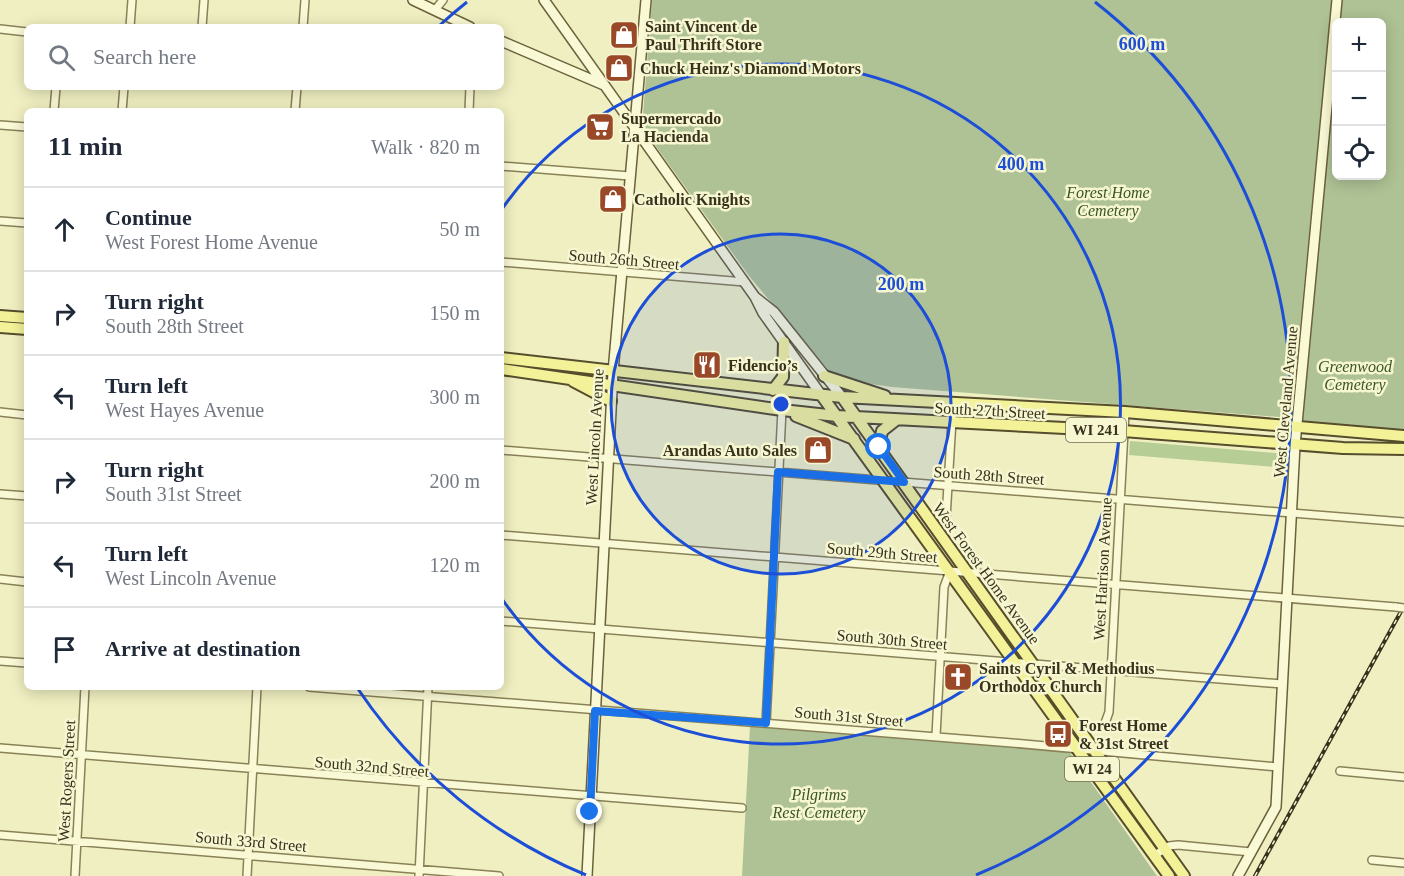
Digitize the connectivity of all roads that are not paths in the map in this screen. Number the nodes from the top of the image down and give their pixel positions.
1 (132, 0) edge
2 (204, 0) edge
3 (305, 0) edge
4 (413, 0) edge
5 (443, 0) edge
6 (544, 0) edge
7 (646, 0) edge
8 (1337, 0) edge
9 (435, 10) junction
10 (130, 24) edge
11 (202, 24) edge
12 (303, 24) edge
13 (464, 24) edge
14 (0, 29) edge
15 (24, 32) edge
16 (504, 42) edge
17 (582, 54) junction
18 (569, 72) junction
19 (604, 85) junction
20 (56, 90) edge
21 (124, 90) edge
22 (297, 90) edge
23 (470, 90) edge
24 (54, 108) edge
25 (122, 108) edge
26 (295, 108) edge
27 (469, 108) edge
28 (0, 125) edge
29 (634, 127) junction
30 (24, 128) edge
31 (504, 166) edge
32 (630, 176) junction
33 (0, 221) edge
34 (24, 223) edge
35 (504, 262) edge
36 (621, 273) junction
37 (745, 282) junction
38 (756, 297) junction
39 (0, 316) edge
40 (24, 318) edge
41 (0, 327) edge
42 (24, 329) edge
43 (784, 342) junction
44 (504, 358) edge
45 (504, 369) edge
46 (613, 372) junction
47 (824, 376) junction
48 (568, 378) junction
49 (612, 385) junction
50 (773, 390) junction
51 (822, 396) junction
52 (842, 398) junction
53 (611, 401) junction
54 (902, 401) junction
55 (953, 404) junction
56 (782, 410) junction
57 (0, 412) edge
58 (1125, 412) junction
59 (24, 415) edge
60 (837, 416) junction
61 (856, 417) junction
62 (896, 420) junction
63 (952, 423) junction
64 (1297, 428) junction
65 (1123, 431) junction
66 (1404, 436) edge
67 (854, 440) junction
68 (1295, 445) junction
69 (879, 447) junction
70 (1404, 449) edge
71 (504, 450) edge
72 (608, 458) junction
73 (778, 472) junction
74 (884, 480) junction
75 (904, 482) junction
76 (948, 486) junction
77 (0, 494) edge
78 (24, 496) edge
79 (1119, 499) junction
80 (1291, 513) junction
81 (946, 518) dead end
82 (1404, 522) edge
83 (504, 535) edge
84 (603, 543) junction
85 (774, 557) junction
86 (950, 571) junction
87 (968, 573) junction
88 (0, 579) edge
89 (24, 582) edge
90 (1114, 584) junction
91 (1287, 598) junction
92 (1400, 607) edge
93 (504, 621) edge
94 (599, 629) junction
95 (770, 643) junction
96 (940, 657) junction
97 (0, 661) edge
98 (24, 663) edge
99 (1016, 663) junction
100 (1034, 664) junction
101 (1110, 669) junction
102 (1282, 684) junction
103 (85, 690) edge
104 (257, 690) edge
105 (345, 690) edge
106 (428, 690) edge
107 (428, 697) junction
108 (595, 711) junction
109 (766, 723) junction
110 (1104, 726) dead end
111 (936, 736) junction
112 (0, 748) edge
113 (1077, 749) junction
114 (1096, 752) junction
115 (81, 755) junction
116 (1278, 767) junction
117 (253, 768) junction
118 (1340, 771) dead end
119 (1404, 777) edge
120 (424, 784) junction
121 (591, 797) junction
122 (742, 808) dead end
123 (0, 835) edge
124 (77, 841) junction
125 (1164, 849) junction
126 (1251, 852) junction
127 (248, 855) junction
128 (1155, 855) junction
129 (1372, 860) dead end
130 (1404, 863) edge
131 (419, 873) edge
132 (75, 876) edge
133 (247, 876) edge
134 (499, 876) edge
135 (587, 876) edge
136 (1169, 876) edge
137 (1184, 876) edge
138 (1238, 876) edge

1 - 10 street
2 - 11 street
3 - 12 street
4 - 9 main road
5 - 9 street
6 - 17 main road, West Forest Home Avenue
7 - 29 main road, West Lincoln Avenue
8 - 64 main road, West Cleveland Avenue
9 - 13 main road
14 - 15 street
16 - 18 main road
17 - 18 main road
17 - 19 main road, West Forest Home Avenue
18 - 19 main road
19 - 29 main road, West Forest Home Avenue
20 - 24 street
21 - 25 street
22 - 26 street
23 - 27 street
28 - 30 street
29 - 32 main road, West Lincoln Avenue
29 - 37 main road, West Forest Home Avenue
31 - 32 street
32 - 36 main road, West Lincoln Avenue
33 - 34 street
35 - 36 street, South 26th Street
36 - 37 street, South 26th Street
36 - 46 main road, West Lincoln Avenue
37 - 38 main road, West Forest Home Avenue
38 - 43 main road, West Forest Home Avenue
38 - 47 main road, West Forest Home Avenue
39 - 40 main road
41 - 42 main road
43 - 50 main road
43 - 51 main road, West Forest Home Avenue
44 - 46 main road, South 27th Street
45 - 48 main road, South 27th Street
46 - 49 main road, West Lincoln Avenue
46 - 50 main road, South 27th Street
47 - 52 main road, West Forest Home Avenue
47 - 54 main road
48 - 49 main road, South 27th Street
48 - 53 main road
49 - 53 main road, West Lincoln Avenue
49 - 56 main road, South 27th Street
50 - 51 main road, South 27th Street
51 - 52 main road, South 27th Street / WI 241
51 - 60 main road, West Forest Home Avenue / WI 24
52 - 54 main road, South 27th Street / WI 241
52 - 61 main road, West Forest Home Avenue / WI 24
53 - 72 main road, West Lincoln Avenue
54 - 55 main road, South 27th Street / WI 241
55 - 58 main road, South 27th Street / WI 241
55 - 63 street
56 - 60 main road, South 27th Street
56 - 67 main road
56 - 73 street
57 - 59 street
58 - 64 main road, South 27th Street / WI 241
58 - 65 street, West Harrison Avenue
60 - 61 main road, South 27th Street / WI 241
60 - 67 main road, West Forest Home Avenue / WI 24
61 - 62 main road, South 27th Street / WI 241
61 - 69 main road, West Forest Home Avenue / WI 24
62 - 63 main road, South 27th Street / WI 241
62 - 69 main road
63 - 65 main road, South 27th Street / WI 241
63 - 76 street
64 - 66 main road, South 27th Street / WI 241
64 - 68 main road, West Cleveland Avenue
65 - 68 main road, South 27th Street / WI 241
65 - 79 street, West Harrison Avenue
67 - 74 main road, West Forest Home Avenue / WI 24
68 - 70 main road, South 27th Street / WI 241
68 - 80 main road, West Cleveland Avenue
69 - 75 main road, West Forest Home Avenue / WI 24
71 - 72 street, South 28th Street
72 - 73 street, South 28th Street
72 - 84 main road, West Lincoln Avenue
73 - 74 street, South 28th Street
73 - 85 street
74 - 75 street, South 28th Street
74 - 86 main road, West Forest Home Avenue / WI 24
75 - 76 street, South 28th Street
75 - 87 main road, West Forest Home Avenue / WI 24
76 - 79 street, South 28th Street
76 - 81 street
77 - 78 street
79 - 80 street, South 28th Street
79 - 90 street, West Harrison Avenue
80 - 82 street, South 28th Street
80 - 91 main road, West Cleveland Avenue
83 - 84 street, South 29th Street
84 - 85 street, South 29th Street
84 - 94 main road, West Lincoln Avenue
85 - 86 street, South 29th Street
85 - 95 street
86 - 87 street, South 29th Street
86 - 96 street
86 - 99 main road, West Forest Home Avenue / WI 24
87 - 90 street, South 29th Street
87 - 100 main road, West Forest Home Avenue / WI 24
88 - 89 street
90 - 91 street, South 29th Street
90 - 101 street, West Harrison Avenue
91 - 92 street, South 29th Street
91 - 102 main road, West Cleveland Avenue
93 - 94 street, South 30th Street
94 - 95 street, South 30th Street
94 - 108 main road, West Lincoln Avenue
95 - 96 street, South 30th Street
95 - 109 street
96 - 99 street, South 30th Street
96 - 111 street
97 - 98 street
99 - 100 street, South 30th Street
99 - 113 main road, West Forest Home Avenue / WI 24
100 - 101 street, South 30th Street
100 - 114 main road, West Forest Home Avenue / WI 24
101 - 102 street, South 30th Street
101 - 110 street, West Harrison Avenue
102 - 116 main road, West Cleveland Avenue
103 - 115 street, West Rogers Street
104 - 117 street
105 - 107 street, South 31st Street
106 - 107 street
107 - 108 street, South 31st Street
107 - 120 street
108 - 109 street, South 31st Street
108 - 121 main road, West Lincoln Avenue
109 - 111 street, South 31st Street
111 - 113 street, South 31st Street
112 - 115 street, South 32nd Street
113 - 114 street, South 31st Street
113 - 128 main road, West Forest Home Avenue / WI 24
114 - 116 street, South 31st Street
114 - 125 main road, West Forest Home Avenue / WI 24
115 - 117 street, South 32nd Street
115 - 124 street, West Rogers Street
116 - 126 main road, West Cleveland Avenue
117 - 120 street, South 32nd Street
117 - 127 street
118 - 119 street
120 - 121 street, South 32nd Street
120 - 131 street
121 - 122 street, South 32nd Street
121 - 135 main road, West Lincoln Avenue
123 - 124 street, South 33rd Street
124 - 127 street, South 33rd Street
124 - 132 street, West Rogers Street
125 - 126 street
125 - 128 street
125 - 137 main road, West Forest Home Avenue / WI 24
126 - 138 main road
127 - 131 street, South 33rd Street
127 - 133 street
128 - 136 main road, West Forest Home Avenue / WI 24
129 - 130 street
131 - 134 street, South 33rd Street

